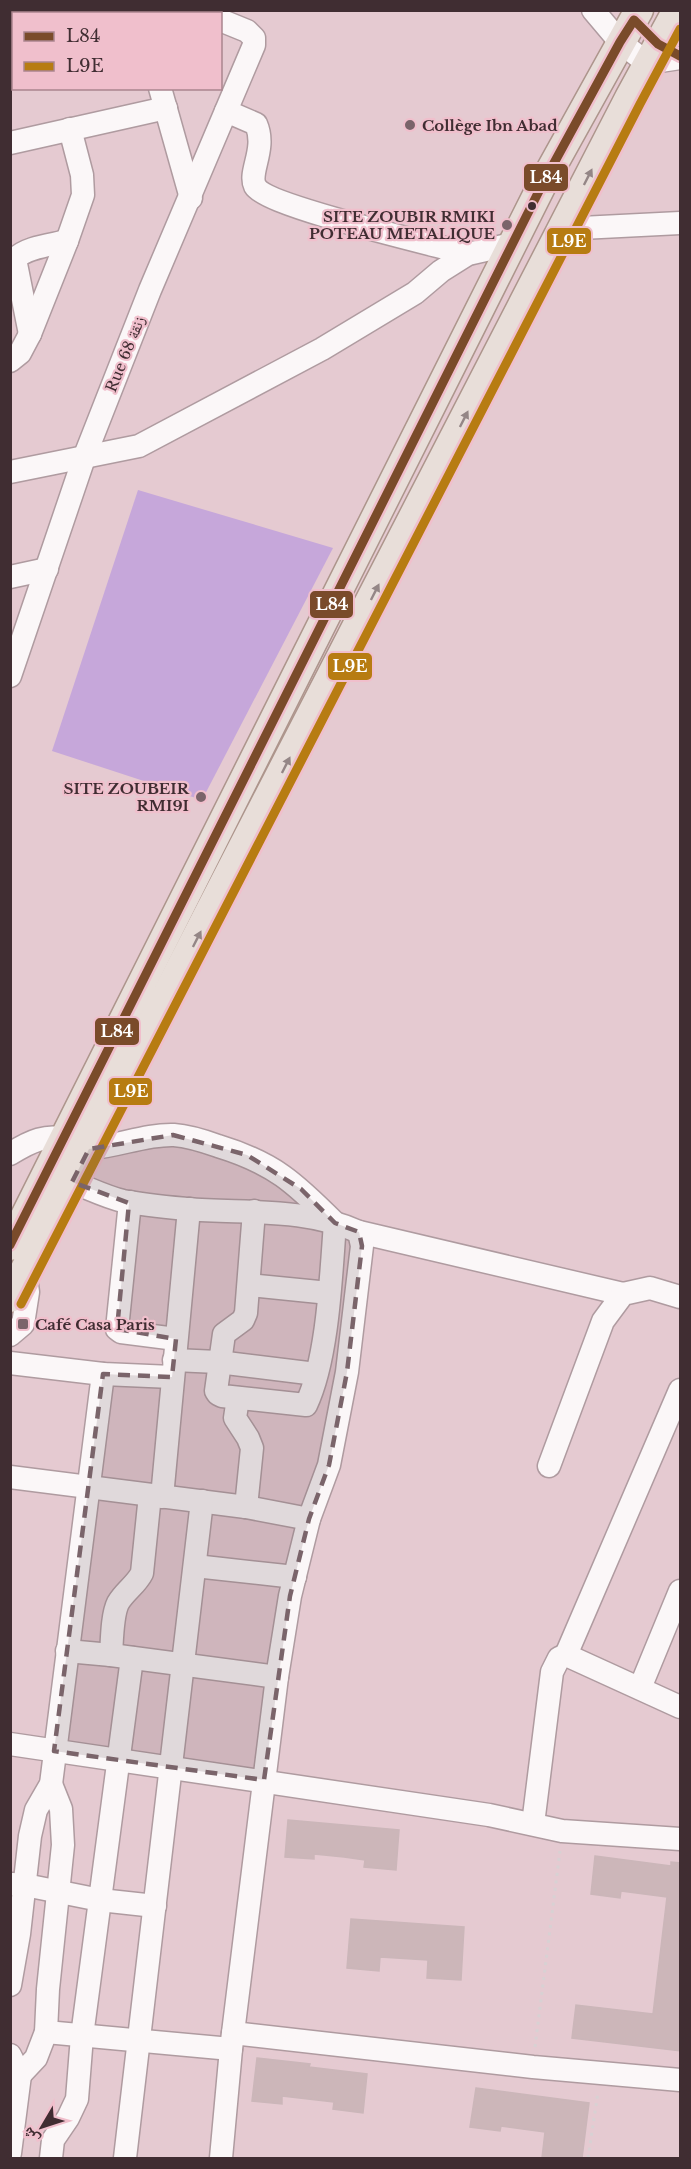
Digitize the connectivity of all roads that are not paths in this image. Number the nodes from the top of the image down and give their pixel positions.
1 (593, 10) edge
2 (677, 10) edge
3 (222, 21) edge
4 (629, 21) edge
5 (666, 55) edge
6 (163, 98) edge
7 (226, 111) junction
8 (70, 129) junction
9 (10, 142) edge
10 (191, 198) junction
11 (681, 223) edge
12 (561, 229) junction
13 (67, 242) junction
14 (512, 244) junction
15 (468, 254) junction
16 (30, 334) junction
17 (10, 361) edge
18 (84, 458) junction
19 (10, 472) edge
20 (47, 569) junction
21 (10, 577) edge
22 (11, 675) edge
23 (77, 1143) junction
24 (10, 1154) edge
25 (72, 1182) junction
26 (130, 1202) junction
27 (189, 1209) junction
28 (254, 1211) junction
29 (335, 1223) junction
30 (359, 1232) junction
31 (10, 1245) edge
32 (25, 1271) junction
33 (249, 1286) junction
34 (329, 1293) junction
35 (623, 1294) junction
36 (10, 1298) edge
37 (681, 1298) edge
38 (10, 1335) edge
39 (323, 1340) junction
40 (351, 1345) junction
41 (174, 1358) junction
42 (218, 1362) junction
43 (10, 1363) edge
44 (103, 1374) junction
45 (316, 1374) junction
46 (681, 1390) edge
47 (237, 1398) junction
48 (549, 1466) dead end
49 (10, 1477) edge
50 (88, 1487) junction
51 (156, 1496) junction
52 (202, 1501) junction
53 (246, 1507) junction
54 (309, 1519) junction
55 (195, 1566) junction
56 (295, 1577) junction
57 (681, 1591) edge
58 (67, 1651) junction
59 (566, 1655) junction
60 (121, 1657) junction
61 (184, 1666) junction
62 (276, 1677) junction
63 (640, 1688) junction
64 (681, 1707) edge
65 (10, 1744) edge
66 (54, 1751) junction
67 (119, 1761) junction
68 (172, 1768) junction
69 (264, 1780) junction
70 (51, 1784) junction
71 (533, 1824) junction
72 (681, 1839) edge
73 (18, 1885) edge
74 (59, 1892) junction
75 (100, 1900) junction
76 (155, 1906) junction
77 (10, 1985) edge
78 (46, 2032) junction
79 (82, 2036) junction
80 (138, 2041) junction
81 (232, 2041) junction
82 (15, 2065) edge
83 (681, 2080) edge
84 (10, 2153) edge
85 (51, 2158) edge
86 (125, 2158) edge
87 (221, 2158) edge

1 - 4 street
2 - 5 main road
3 - 7 street, Rue 68 زنقة
4 - 5 street
4 - 14 main road
12 -> 5 main road
6 - 8 street
6 - 10 street
7 - 10 street, Rue 68 زنقة
7 - 15 street
8 - 9 street
8 - 13 street
10 - 18 street, Rue 68 زنقة
11 - 12 street
23 -> 12 main road
13 - 16 street
13 - 16 street
14 - 15 street
14 - 23 main road
15 - 18 street
16 - 17 street
18 - 19 street
18 - 20 street, Rue 68 زنقة
20 - 21 street
20 - 22 street, Rue 68 زنقة
23 - 24 street
23 - 25 main road
23 - 29 street
23 - 31 main road
25 - 26 street
25 - 32 main road
26 - 27 street
26 - 41 street
27 - 28 street
27 - 41 street
28 - 29 street
28 - 33 street
29 - 30 street
29 - 34 street
30 - 35 street
30 - 40 street
32 - 36 main road
32 - 38 street
33 - 34 street
33 - 42 street
34 - 39 street
35 - 37 street
35 - 48 street
39 - 40 street
39 - 45 street
40 - 54 street
41 - 42 street
41 - 44 street
41 - 51 street
42 - 45 street
42 - 47 street
43 - 44 street
44 - 50 street
45 - 47 street
46 - 59 street
47 - 53 street
49 - 50 street
50 - 51 street
50 - 58 street
51 - 52 street
51 - 60 street
52 - 53 street
52 - 55 street
53 - 54 street
54 - 56 street
55 - 56 street
55 - 61 street
56 - 62 street
57 - 63 street
58 - 60 street
58 - 66 street
59 - 63 street
59 - 71 street
60 - 61 street
60 - 67 street
61 - 62 street
61 - 68 street
62 - 69 street
63 - 64 street
65 - 66 street
66 - 67 street
66 - 70 street
67 - 68 street
67 - 75 street
68 - 69 street
68 - 76 street
69 - 71 street
69 - 81 street
70 - 73 street
70 - 74 street
71 - 72 street
73 - 74 street
73 - 77 street
74 - 75 street
74 - 78 street
75 - 76 street
75 - 79 street
76 - 80 street
78 - 79 street
78 - 82 street
79 - 80 street
79 - 85 street
80 - 81 street
80 - 86 street
81 - 83 street
81 - 87 street
82 - 84 street

